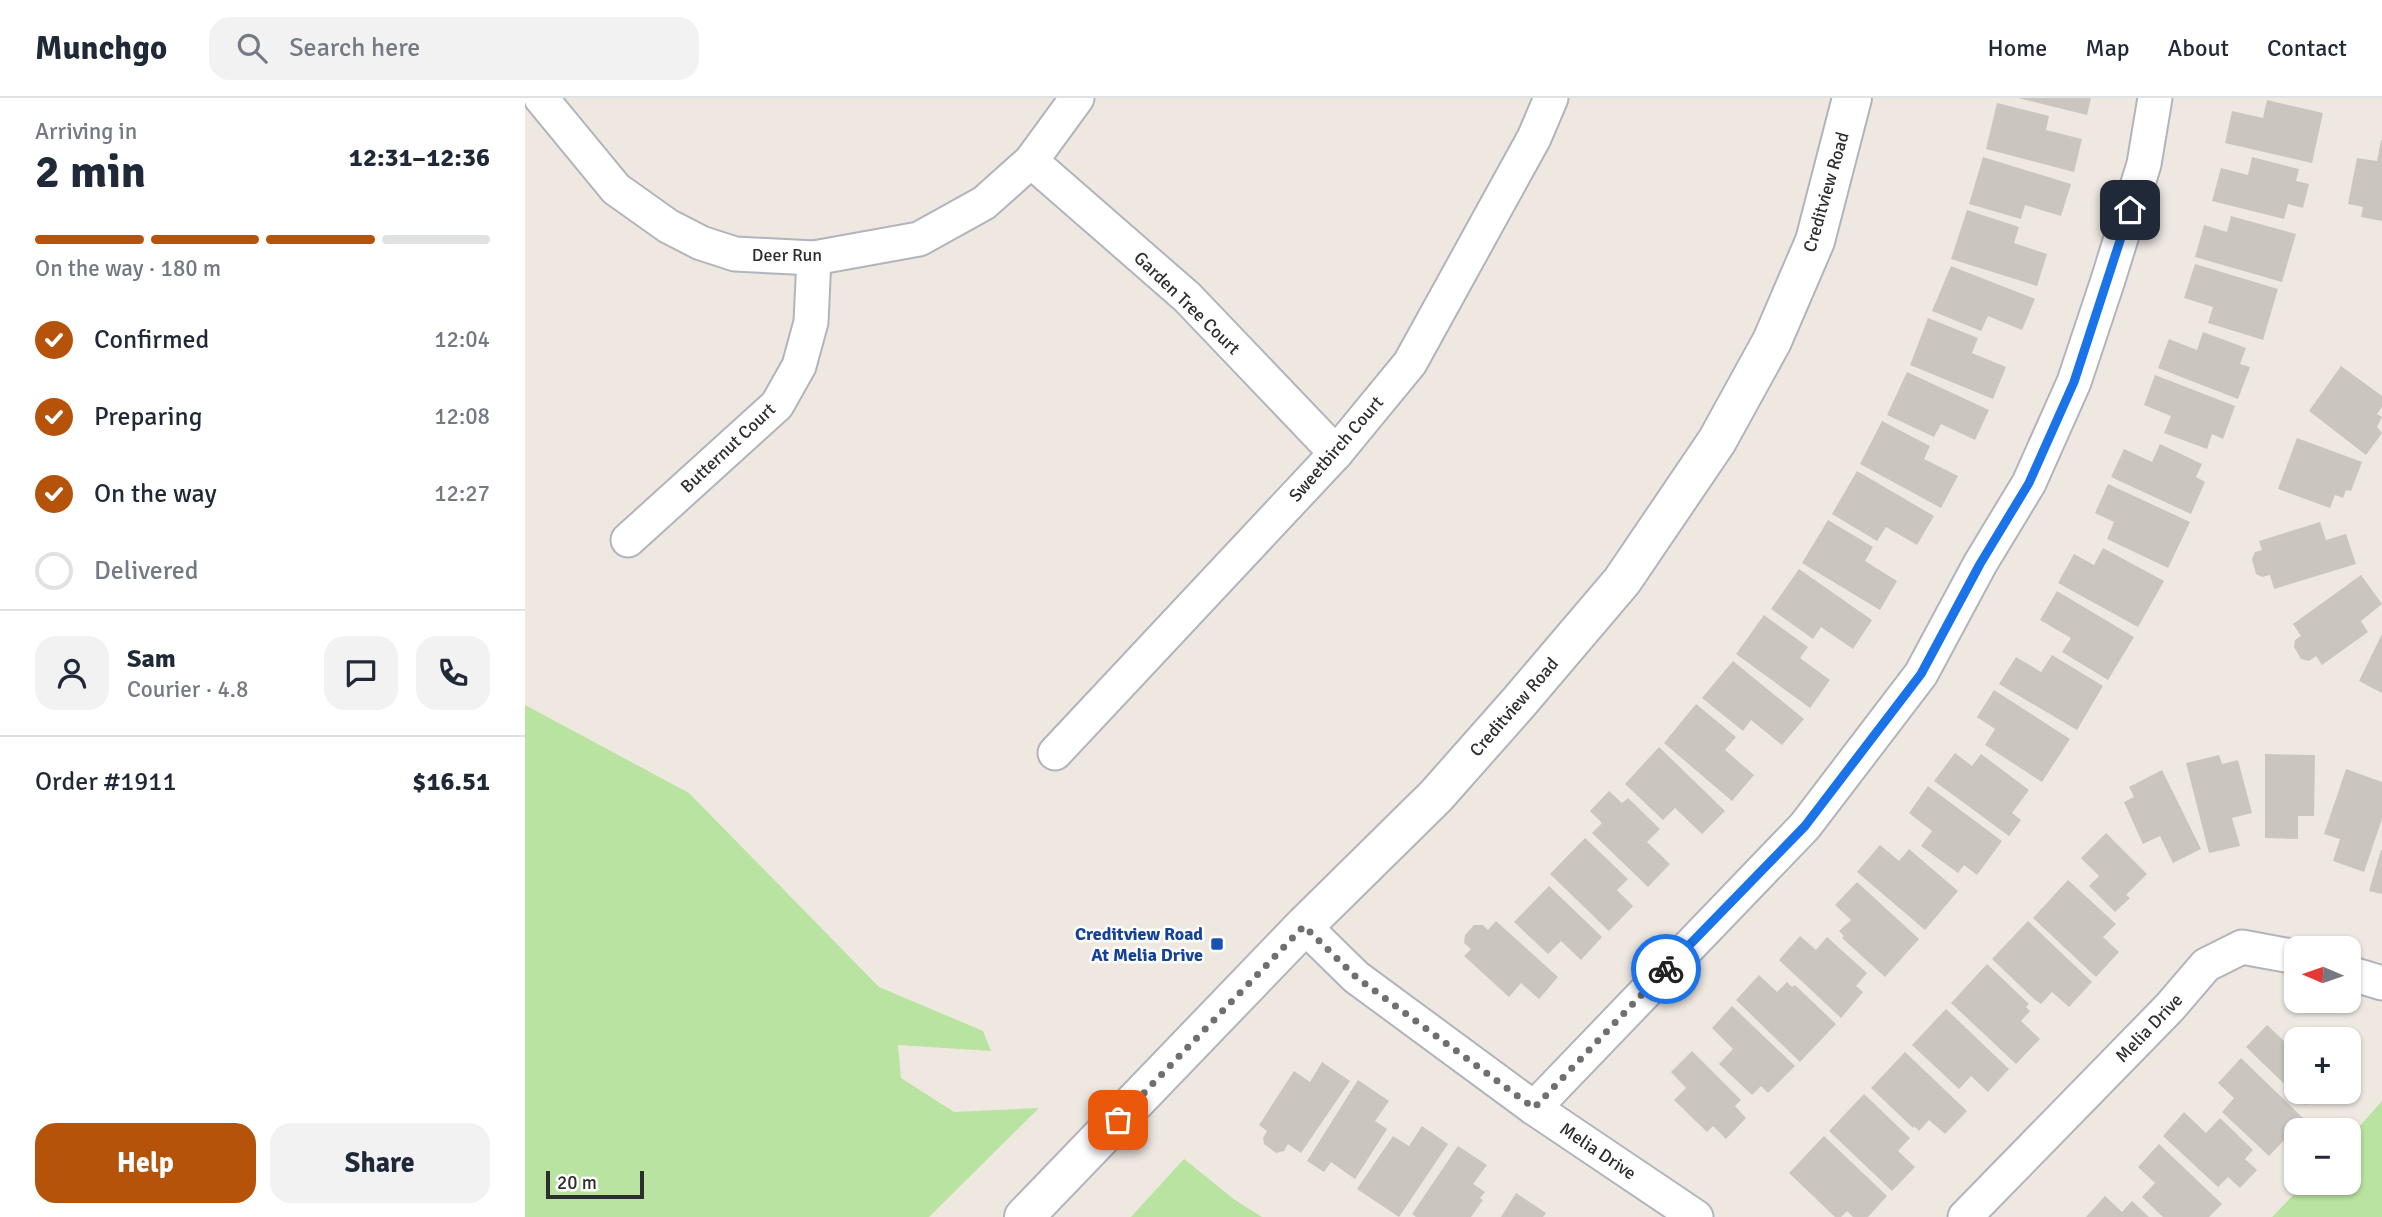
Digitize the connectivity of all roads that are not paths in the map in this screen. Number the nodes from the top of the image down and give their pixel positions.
1 (541, 98) edge
2 (1077, 98) edge
3 (1551, 98) edge
4 (1852, 98) edge
5 (2155, 98) edge
6 (1031, 161) junction
7 (814, 258) junction
8 (1336, 453) junction
9 (628, 540) dead end
10 (1055, 753) dead end
11 (1304, 926) junction
12 (2284, 955) edge
13 (2361, 977) edge
14 (2382, 983) edge
15 (1534, 1108) junction
16 (1024, 1217) edge
17 (1696, 1217) edge
18 (1965, 1217) edge

1 - 7 street, Deer Run
2 - 6 street, Deer Run
3 - 8 street, Sweetbirch Court
4 - 11 main road, Creditview Road
5 - 15 street
6 - 7 street, Deer Run
6 - 8 street, Garden Tree Court
7 - 9 street, Butternut Court
8 - 10 street, Sweetbirch Court
11 - 15 street, Melia Drive
11 - 16 main road, Creditview Road
12 - 18 street, Melia Drive
13 - 14 street
15 - 17 street, Melia Drive

